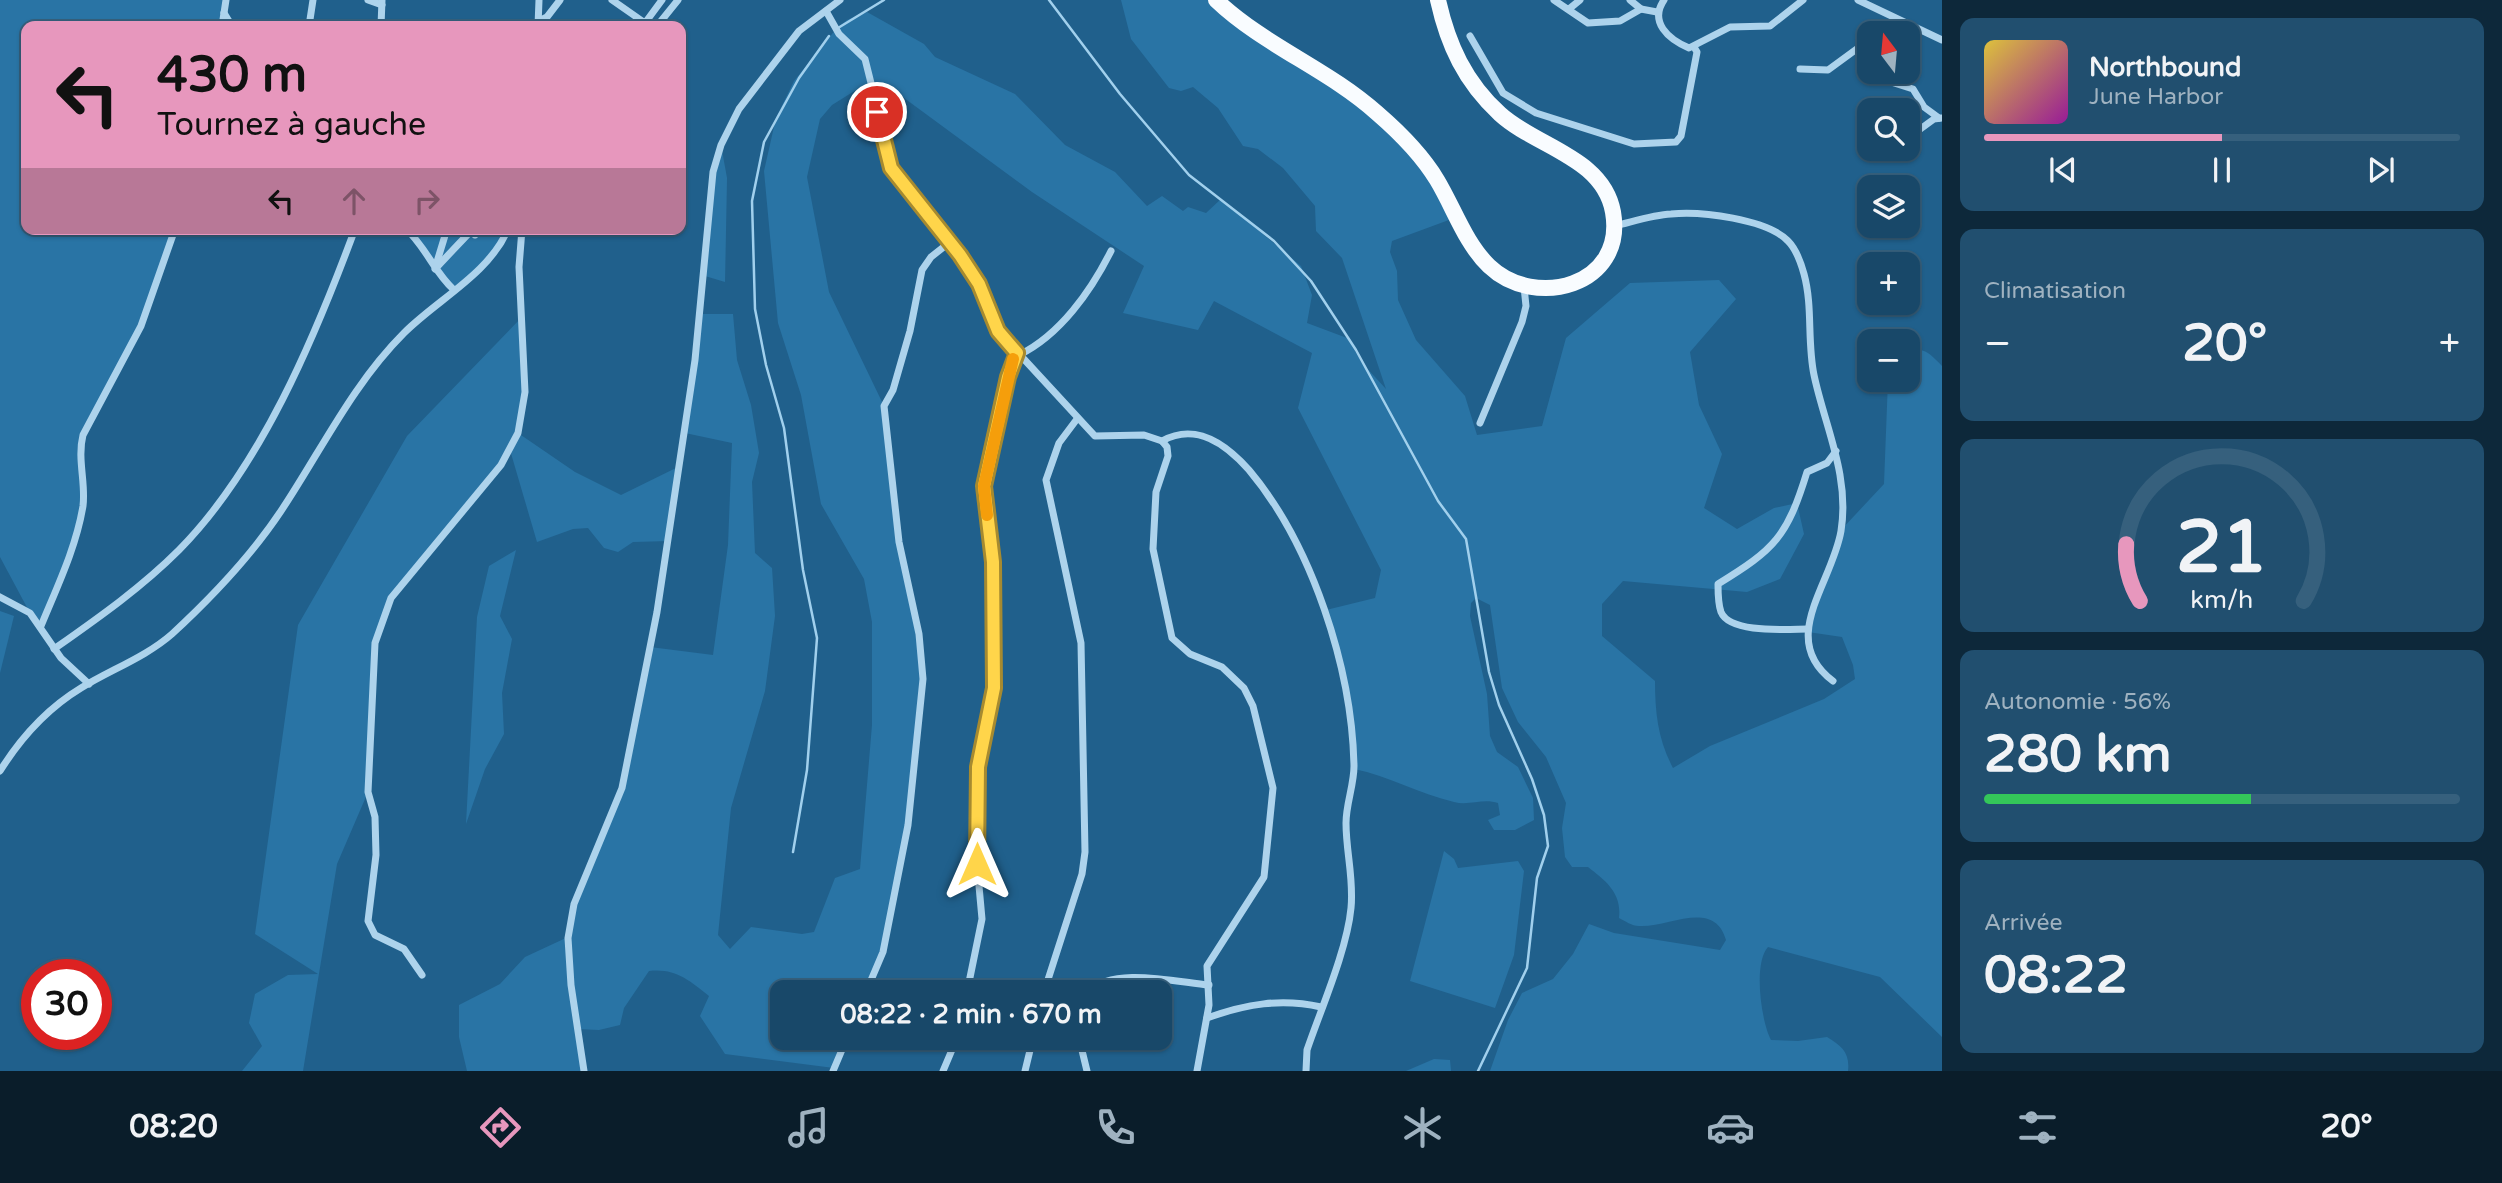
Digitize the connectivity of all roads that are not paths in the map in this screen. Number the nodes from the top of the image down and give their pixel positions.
1 (226, 0) edge
2 (313, 0) edge
3 (368, 0) edge
4 (539, 0) edge
5 (561, 0) edge
6 (612, 0) edge
7 (662, 0) edge
8 (678, 0) edge
9 (840, 0) edge
10 (1216, 0) edge
11 (1438, 0) edge
12 (1554, 0) edge
13 (1580, 0) edge
14 (1630, 0) edge
15 (1664, 0) edge
16 (1803, 0) edge
17 (1858, 0) edge
18 (382, 3) edge
19 (1569, 9) junction
20 (1641, 9) junction
21 (826, 11) junction
22 (1657, 12) junction
23 (224, 13) junction
24 (223, 21) edge
25 (229, 21) edge
26 (310, 21) edge
27 (381, 21) edge
28 (538, 21) edge
29 (542, 21) edge
30 (639, 21) edge
31 (647, 21) edge
32 (661, 21) edge
33 (1901, 21) edge
34 (1920, 30) edge
35 (1470, 36) dead end
36 (1942, 40) edge
37 (1694, 47) junction
38 (1857, 50) edge
39 (1800, 69) dead end
40 (1898, 84) edge
41 (1941, 118) edge
42 (1920, 131) edge
43 (1613, 226) junction
44 (173, 235) edge
45 (352, 235) edge
46 (412, 235) edge
47 (445, 235) edge
48 (466, 235) edge
49 (505, 235) edge
50 (522, 235) edge
51 (950, 242) junction
52 (1111, 251) dead end
53 (435, 269) junction
54 (1524, 287) junction
55 (454, 290) junction
56 (1018, 354) junction
57 (1077, 419) junction
58 (1480, 423) dead end
59 (1162, 441) junction
60 (1836, 451) junction
61 (0, 597) edge
62 (41, 626) junction
63 (1808, 629) junction
64 (54, 649) junction
65 (1833, 681) dead end
66 (89, 684) junction
67 (0, 771) edge
68 (422, 975) dead end
69 (871, 980) edge
70 (969, 980) edge
71 (1048, 980) edge
72 (1108, 980) edge
73 (1151, 980) edge
74 (1172, 982) edge
75 (1209, 985) junction
76 (1321, 1007) junction
77 (1208, 1018) junction
78 (842, 1050) edge
79 (952, 1050) edge
80 (1030, 1050) edge
81 (1082, 1050) edge
82 (584, 1071) edge
83 (833, 1071) edge
84 (943, 1071) edge
85 (1025, 1071) edge
86 (1087, 1071) edge
87 (1197, 1071) edge
88 (1306, 1071) edge

1 - 23 street
2 - 26 street
3 - 18 street
4 - 28 street
5 - 29 street
6 - 30 street
7 - 31 street
8 - 32 street
9 - 21 street
10 - 54 highway
11 - 43 highway
12 - 19 street
13 - 19 street
14 - 20 street
15 - 22 street
16 - 37 street
17 - 33 street
18 - 27 street
19 - 20 street
20 - 22 street
21 - 51 street
21 - 82 street
22 - 37 street
23 - 24 street
23 - 25 street
34 - 36 street
35 - 37 street
38 - 39 street
40 - 41 street
41 - 42 street
43 - 54 highway
43 - 60 street
44 - 62 street
45 - 64 street
46 - 53 street
47 - 53 street
48 - 53 street
49 - 55 street
50 - 68 street
51 - 56 street
51 - 69 street
52 - 56 street
53 - 55 street
54 - 58 street
55 - 66 street
56 - 57 street
56 - 70 street
57 - 59 street
57 - 71 street
59 - 75 street
59 - 76 street
60 - 63 street
60 - 63 street
61 - 62 street
62 - 64 street
63 - 65 street
64 - 66 street
66 - 67 street
72 - 73 street
74 - 75 street
75 - 77 street
76 - 77 street
76 - 88 street
77 - 87 street
78 - 83 street
79 - 84 street
80 - 85 street
81 - 86 street

